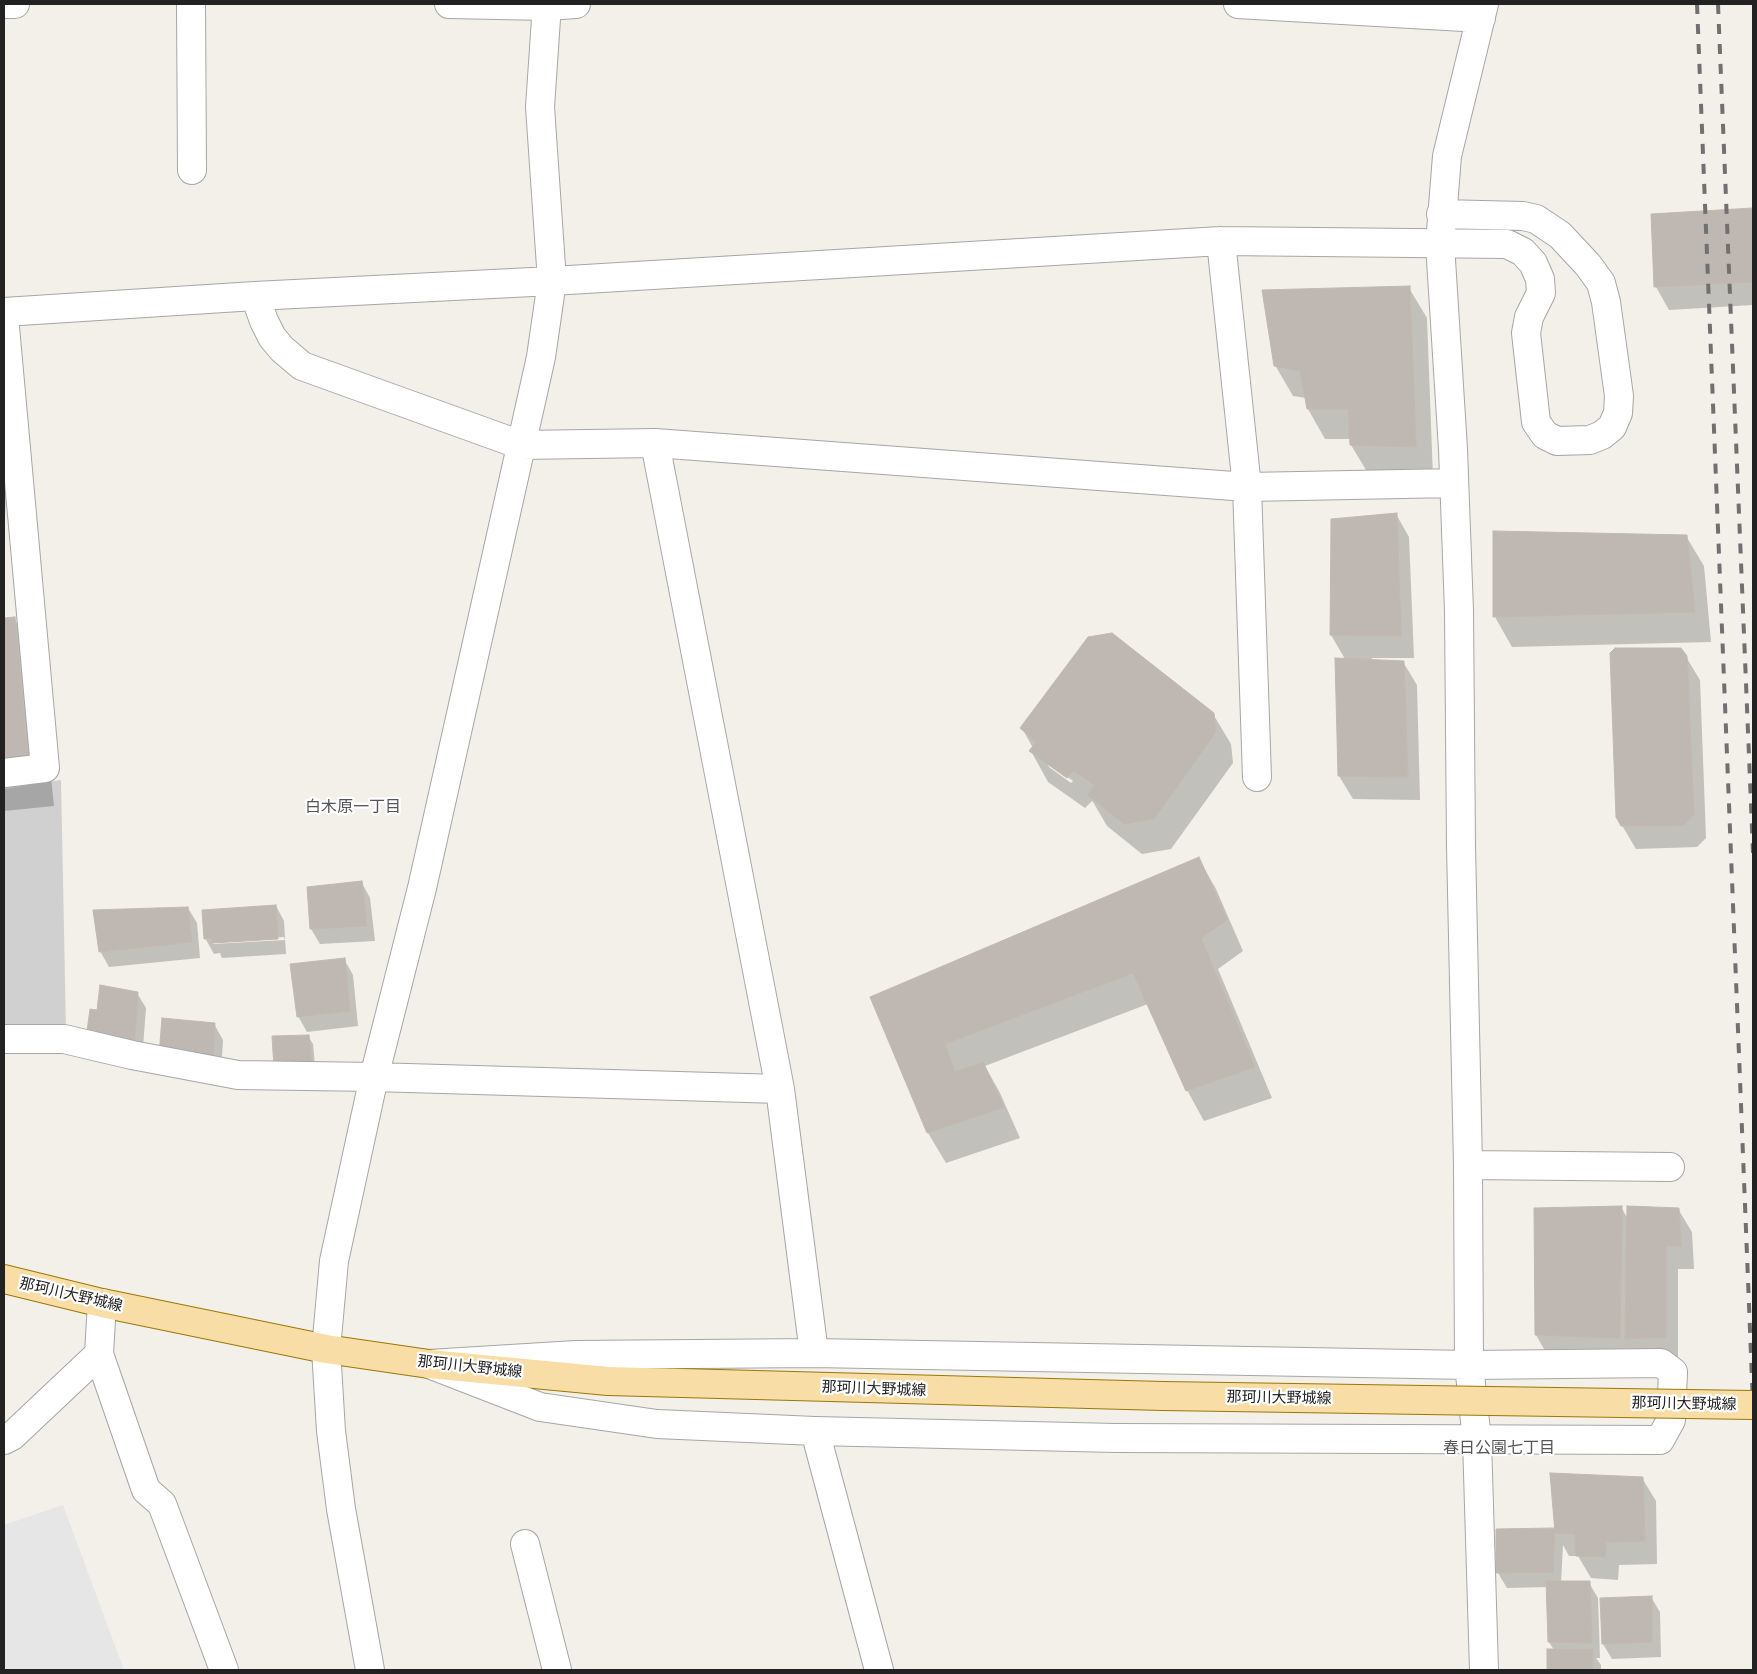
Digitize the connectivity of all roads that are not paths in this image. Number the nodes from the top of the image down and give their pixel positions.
1 (4, 4) edge
2 (15, 4) edge
3 (191, 4) edge
4 (449, 4) edge
5 (576, 4) edge
6 (1238, 4) edge
7 (547, 5) edge
8 (1482, 11) edge
9 (192, 170) dead end
10 (1441, 214) junction
11 (1221, 241) junction
12 (1440, 244) junction
13 (552, 281) junction
14 (256, 296) junction
15 (4, 312) edge
16 (4, 316) edge
17 (655, 443) junction
18 (521, 445) junction
19 (1454, 483) junction
20 (1247, 487) junction
21 (4, 773) edge
22 (1257, 777) dead end
23 (4, 1040) edge
24 (374, 1077) junction
25 (780, 1089) junction
26 (1468, 1165) junction
27 (1670, 1167) dead end
28 (4, 1278) edge
29 (102, 1303) junction
30 (326, 1349) junction
31 (814, 1353) junction
32 (99, 1354) junction
33 (429, 1364) junction
34 (1469, 1365) junction
35 (1753, 1405) edge
36 (815, 1431) junction
37 (4, 1440) edge
38 (1477, 1440) junction
39 (525, 1544) dead end
40 (224, 1670) edge
41 (370, 1670) edge
42 (557, 1670) edge
43 (879, 1670) edge
44 (1484, 1670) edge

1 - 2 street
3 - 9 street
4 - 7 street
5 - 7 street
6 - 8 street
7 - 13 street
8 - 10 street
10 - 12 street
10 - 12 street
11 - 12 street
11 - 13 street
11 - 20 street
12 - 19 street
13 - 14 street
13 - 18 street
14 - 15 street
14 - 18 street
16 - 21 street
17 - 18 street
17 - 20 street
17 - 25 street
18 - 24 street
19 - 20 street
19 - 26 street
20 - 22 street
23 - 24 street
24 - 25 street
24 - 30 street
25 - 31 street
26 - 27 street
26 - 34 street
28 - 29 main road, 那珂川大野城線
29 - 30 main road, 那珂川大野城線
29 - 32 street
30 - 33 main road, 那珂川大野城線
30 - 41 street
31 - 33 street
31 - 34 street
32 - 37 street
32 - 40 street
33 - 35 main road, 那珂川大野城線, bridge
33 - 36 street
34 - 38 street
34 - 38 street
36 - 38 street
36 - 43 street
38 - 44 street
39 - 42 street

